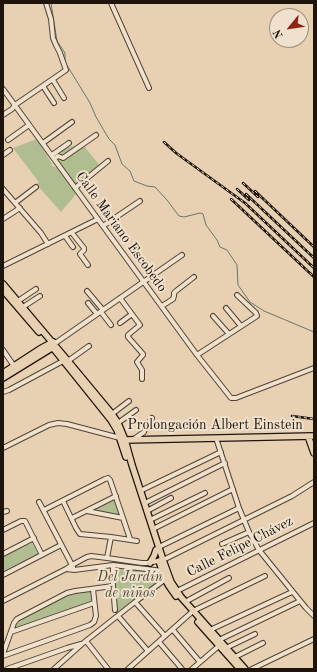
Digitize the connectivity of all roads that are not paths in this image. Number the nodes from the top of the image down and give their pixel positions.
1 (46, 3) edge
2 (111, 3) edge
3 (52, 80) junction
4 (43, 86) junction
5 (149, 88) dead end
6 (3, 89) edge
7 (64, 98) dead end
8 (54, 103) dead end
9 (15, 105) junction
10 (3, 115) edge
11 (72, 122) dead end
12 (29, 126) junction
13 (96, 135) dead end
14 (8, 140) dead end
15 (42, 143) junction
16 (69, 143) dead end
17 (10, 150) dead end
18 (3, 155) edge
19 (53, 157) junction
20 (108, 161) dead end
21 (36, 187) dead end
22 (75, 188) junction
23 (3, 189) edge
24 (140, 200) dead end
25 (15, 203) junction
26 (20, 208) junction
27 (3, 219) edge
28 (98, 219) junction
29 (103, 226) junction
30 (72, 233) junction
31 (65, 236) junction
32 (48, 244) junction
33 (72, 247) dead end
34 (182, 255) dead end
35 (88, 265) dead end
36 (3, 266) edge
37 (194, 277) dead end
38 (144, 282) junction
39 (3, 284) edge
40 (36, 289) dead end
41 (3, 290) edge
42 (87, 291) dead end
43 (237, 295) dead end
44 (40, 296) dead end
45 (120, 298) junction
46 (18, 301) junction
47 (88, 303) dead end
48 (162, 306) junction
49 (23, 307) junction
50 (226, 308) dead end
51 (100, 312) junction
52 (132, 314) junction
53 (213, 316) dead end
54 (120, 323) dead end
55 (111, 325) dead end
56 (241, 326) junction
57 (229, 334) junction
58 (53, 344) junction
59 (89, 346) dead end
60 (3, 350) edge
61 (197, 355) junction
62 (66, 361) junction
63 (14, 366) junction
64 (314, 368) edge
65 (3, 374) edge
66 (3, 378) edge
67 (142, 379) dead end
68 (3, 392) edge
69 (129, 401) dead end
70 (136, 410) dead end
71 (112, 414) junction
72 (152, 418) dead end
73 (118, 423) junction
74 (311, 436) edge
75 (216, 438) junction
76 (123, 439) junction
77 (133, 439) junction
78 (3, 448) edge
79 (221, 452) junction
80 (314, 453) edge
81 (225, 463) junction
82 (314, 482) edge
83 (233, 489) junction
84 (140, 491) junction
85 (205, 493) dead end
86 (116, 496) junction
87 (171, 498) dead end
88 (63, 501) junction
89 (39, 502) dead end
90 (145, 503) junction
91 (239, 508) junction
92 (44, 510) junction
93 (87, 511) junction
94 (147, 511) junction
95 (72, 518) junction
96 (123, 518) junction
97 (150, 520) junction
98 (244, 520) junction
99 (314, 523) edge
100 (153, 529) junction
101 (3, 530) edge
102 (249, 532) junction
103 (111, 537) junction
104 (34, 538) junction
105 (130, 539) junction
106 (137, 541) dead end
107 (222, 544) dead end
108 (61, 545) junction
109 (158, 548) junction
110 (259, 550) junction
111 (3, 554) edge
112 (42, 555) junction
113 (107, 558) junction
114 (161, 560) junction
115 (123, 561) junction
116 (150, 563) junction
117 (72, 565) junction
118 (113, 565) junction
119 (123, 566) junction
120 (66, 569) junction
121 (74, 570) junction
122 (3, 575) edge
123 (166, 575) junction
124 (265, 576) dead end
125 (229, 578) dead end
126 (113, 586) junction
127 (93, 588) junction
128 (177, 591) junction
129 (292, 592) junction
130 (3, 601) edge
131 (135, 602) junction
132 (185, 602) junction
133 (300, 602) junction
134 (94, 603) junction
135 (115, 610) dead end
136 (192, 612) junction
137 (118, 616) junction
138 (314, 616) edge
139 (173, 630) junction
140 (210, 630) junction
141 (11, 632) junction
142 (255, 634) dead end
143 (165, 636) junction
144 (314, 638) edge
145 (84, 642) junction
146 (159, 642) junction
147 (263, 643) dead end
148 (222, 644) junction
149 (148, 651) junction
150 (3, 655) edge
151 (235, 657) junction
152 (200, 662) junction
153 (18, 668) edge
154 (8, 669) edge
155 (54, 669) edge
156 (108, 669) edge
157 (128, 669) edge
158 (182, 669) edge
159 (192, 669) edge
160 (240, 669) edge
161 (245, 669) edge
162 (252, 669) edge

1 - 3 street
2 - 5 street
3 - 4 street
3 - 7 street
4 - 8 street
4 - 9 street
6 - 9 street, Calle Mariano Escobedo
9 - 10 street
9 - 12 street, Calle Mariano Escobedo
11 - 15 street
12 - 14 street
12 - 15 street, Calle Mariano Escobedo
13 - 19 street
15 - 19 street, Calle Mariano Escobedo
16 - 19 street
17 - 18 street
19 - 22 street, Calle Mariano Escobedo
20 - 22 street
21 - 25 street
22 - 28 street, Calle Mariano Escobedo
23 - 25 street
24 - 29 street
25 - 26 street
26 - 27 street
26 - 32 street
28 - 29 street, Calle Mariano Escobedo
28 - 30 street
29 - 38 street, Calle Mariano Escobedo
30 - 31 street
30 - 35 street
31 - 32 street
31 - 33 street
32 - 36 street
34 - 38 street
37 - 48 street
38 - 45 street
38 - 48 street, Calle Mariano Escobedo
39 - 46 main road
40 - 46 street
41 - 58 main road
42 - 51 street
43 - 56 street
44 - 49 street
45 - 51 street
45 - 52 street
46 - 49 main road
47 - 51 street
48 - 61 street, Calle Mariano Escobedo
49 - 58 main road
50 - 56 street
51 - 55 street
51 - 58 street
52 - 54 street
52 - 67 street
53 - 57 street
56 - 57 street
57 - 61 street
58 - 62 main road
58 - 63 main road
58 - 66 main road
59 - 62 street
60 - 63 street
61 - 64 street, Calle Mariano Escobedo
62 - 68 street
62 - 71 main road
62 - 76 main road
63 - 65 main road
69 - 71 street
70 - 73 street
71 - 73 main road
72 - 77 street
73 - 76 main road
74 - 75 main road, Prolongación Albert Einstein
74 - 80 main road
75 - 77 main road, Prolongación Albert Einstein
75 - 79 street
76 - 77 main road, Prolongación Albert Einstein
76 - 78 street, Prolongación Albert Einstein
76 - 84 main road
76 - 109 main road
79 - 81 street
79 - 84 street
81 - 83 street
81 - 90 street
82 - 98 street
83 - 91 street
83 - 100 street
84 - 90 main road
85 - 97 street
86 - 88 street
86 - 93 street
86 - 96 street
87 - 94 street
88 - 92 street
88 - 95 street
89 - 92 street
90 - 94 main road
91 - 98 street
91 - 109 street
92 - 108 street
93 - 95 street
93 - 96 street
94 - 97 main road
95 - 103 street
96 - 105 street
97 - 100 main road
98 - 102 street
98 - 114 street
99 - 110 street, Calle Felipe Chávez
100 - 109 main road
101 - 104 street
102 - 107 street
102 - 110 street
103 - 105 street
103 - 113 street
104 - 111 street
104 - 112 street
105 - 106 street
108 - 112 street
108 - 117 street
109 - 114 main road
109 - 116 main road
110 - 128 street, Calle Felipe Chávez
110 - 129 street
112 - 122 street
113 - 115 street
113 - 117 street
114 - 116 street
114 - 123 main road
115 - 116 street
115 - 119 street
117 - 120 street
117 - 121 street
118 - 119 street
118 - 121 street
118 - 126 street
119 - 123 street
120 - 121 street
120 - 130 street
123 - 128 main road
123 - 131 street
123 - 136 main road
124 - 136 street
125 - 132 street
126 - 127 street
126 - 135 street
127 - 134 street
127 - 141 street
128 - 132 main road
129 - 133 street
129 - 140 street
131 - 137 street
131 - 143 street
132 - 136 main road
133 - 138 street
133 - 148 street
134 - 141 street
134 - 150 street
136 - 139 street
136 - 140 main road
136 - 148 main road
137 - 145 street
137 - 149 street
139 - 143 street
139 - 152 street
140 - 148 main road
141 - 150 street
142 - 148 street
143 - 146 street
144 - 162 street
145 - 153 street
145 - 155 street
145 - 156 street
146 - 149 street
146 - 158 street
147 - 151 street
148 - 151 main road
148 - 152 street
148 - 160 main road
149 - 157 street
151 - 161 main road
152 - 159 street
153 - 154 street

